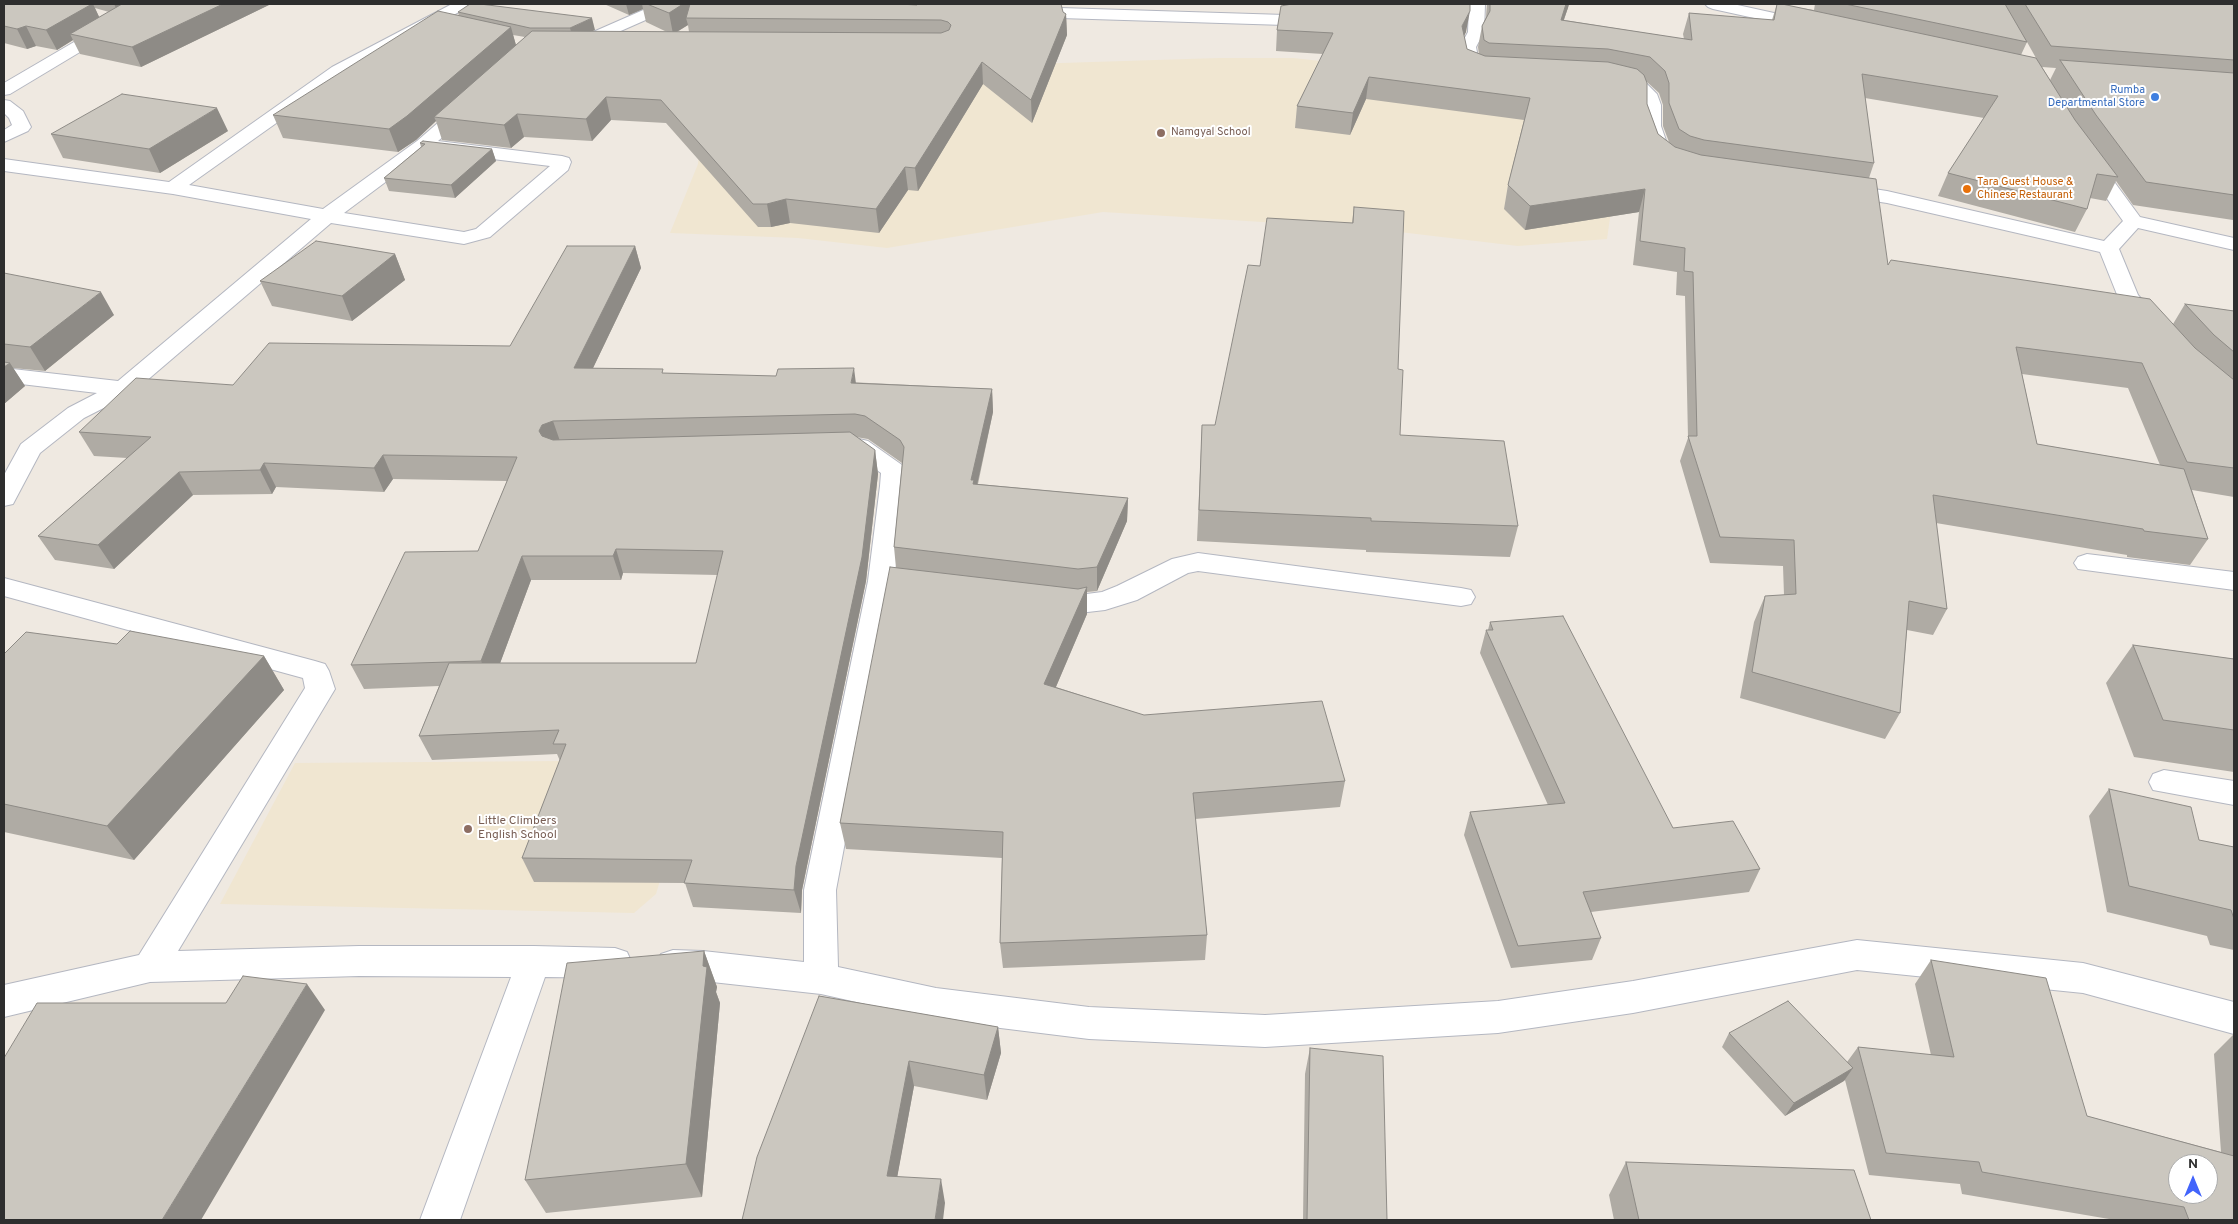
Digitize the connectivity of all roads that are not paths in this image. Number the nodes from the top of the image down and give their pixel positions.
1 (150, 4) edge
2 (462, 4) edge
3 (670, 4) edge
4 (1310, 4) edge
5 (1477, 4) edge
6 (1713, 4) edge
7 (1016, 12) edge
8 (104, 16) edge
9 (121, 21) junction
10 (427, 22) junction
11 (1820, 27) edge
12 (456, 28) edge
13 (559, 46) edge
14 (576, 46) junction
15 (615, 46) edge
16 (1509, 73) edge
17 (1593, 77) edge
18 (4, 90) edge
19 (481, 94) edge
20 (4, 105) edge
21 (4, 137) edge
22 (2075, 141) edge
23 (423, 145) junction
24 (4, 164) edge
25 (1676, 164) edge
26 (1820, 187) edge
27 (173, 188) junction
28 (327, 216) junction
29 (2132, 221) junction
30 (2234, 244) edge
31 (2109, 248) junction
32 (2165, 339) edge
33 (4, 375) edge
34 (123, 389) junction
35 (819, 448) edge
36 (4, 498) edge
37 (2087, 563) dead end
38 (2234, 580) edge
39 (4, 588) edge
40 (1461, 597) dead end
41 (1029, 598) edge
42 (2164, 782) dead end
43 (2234, 793) edge
44 (534, 961) junction
45 (150, 967) junction
46 (821, 979) junction
47 (4, 1001) edge
48 (2234, 1018) edge
49 (440, 1220) edge

1 - 9 street
2 - 10 street
3 - 14 street
4 - 7 street
5 - 16 street
6 - 11 street
8 - 9 street
9 - 18 street
10 - 12 street
10 - 27 street
13 - 14 street
14 - 15 street
17 - 25 street
19 - 23 street
20 - 21 street
22 - 29 street
23 - 28 street
23 - 28 street
24 - 27 street
26 - 31 street
27 - 28 street
28 - 34 street
29 - 30 street
29 - 31 street
31 - 32 street
33 - 34 street
34 - 36 street
35 - 46 street
37 - 38 street
39 - 45 street
40 - 41 street
42 - 43 street
44 - 45 street
44 - 46 street
44 - 49 street
45 - 47 street
46 - 48 street

